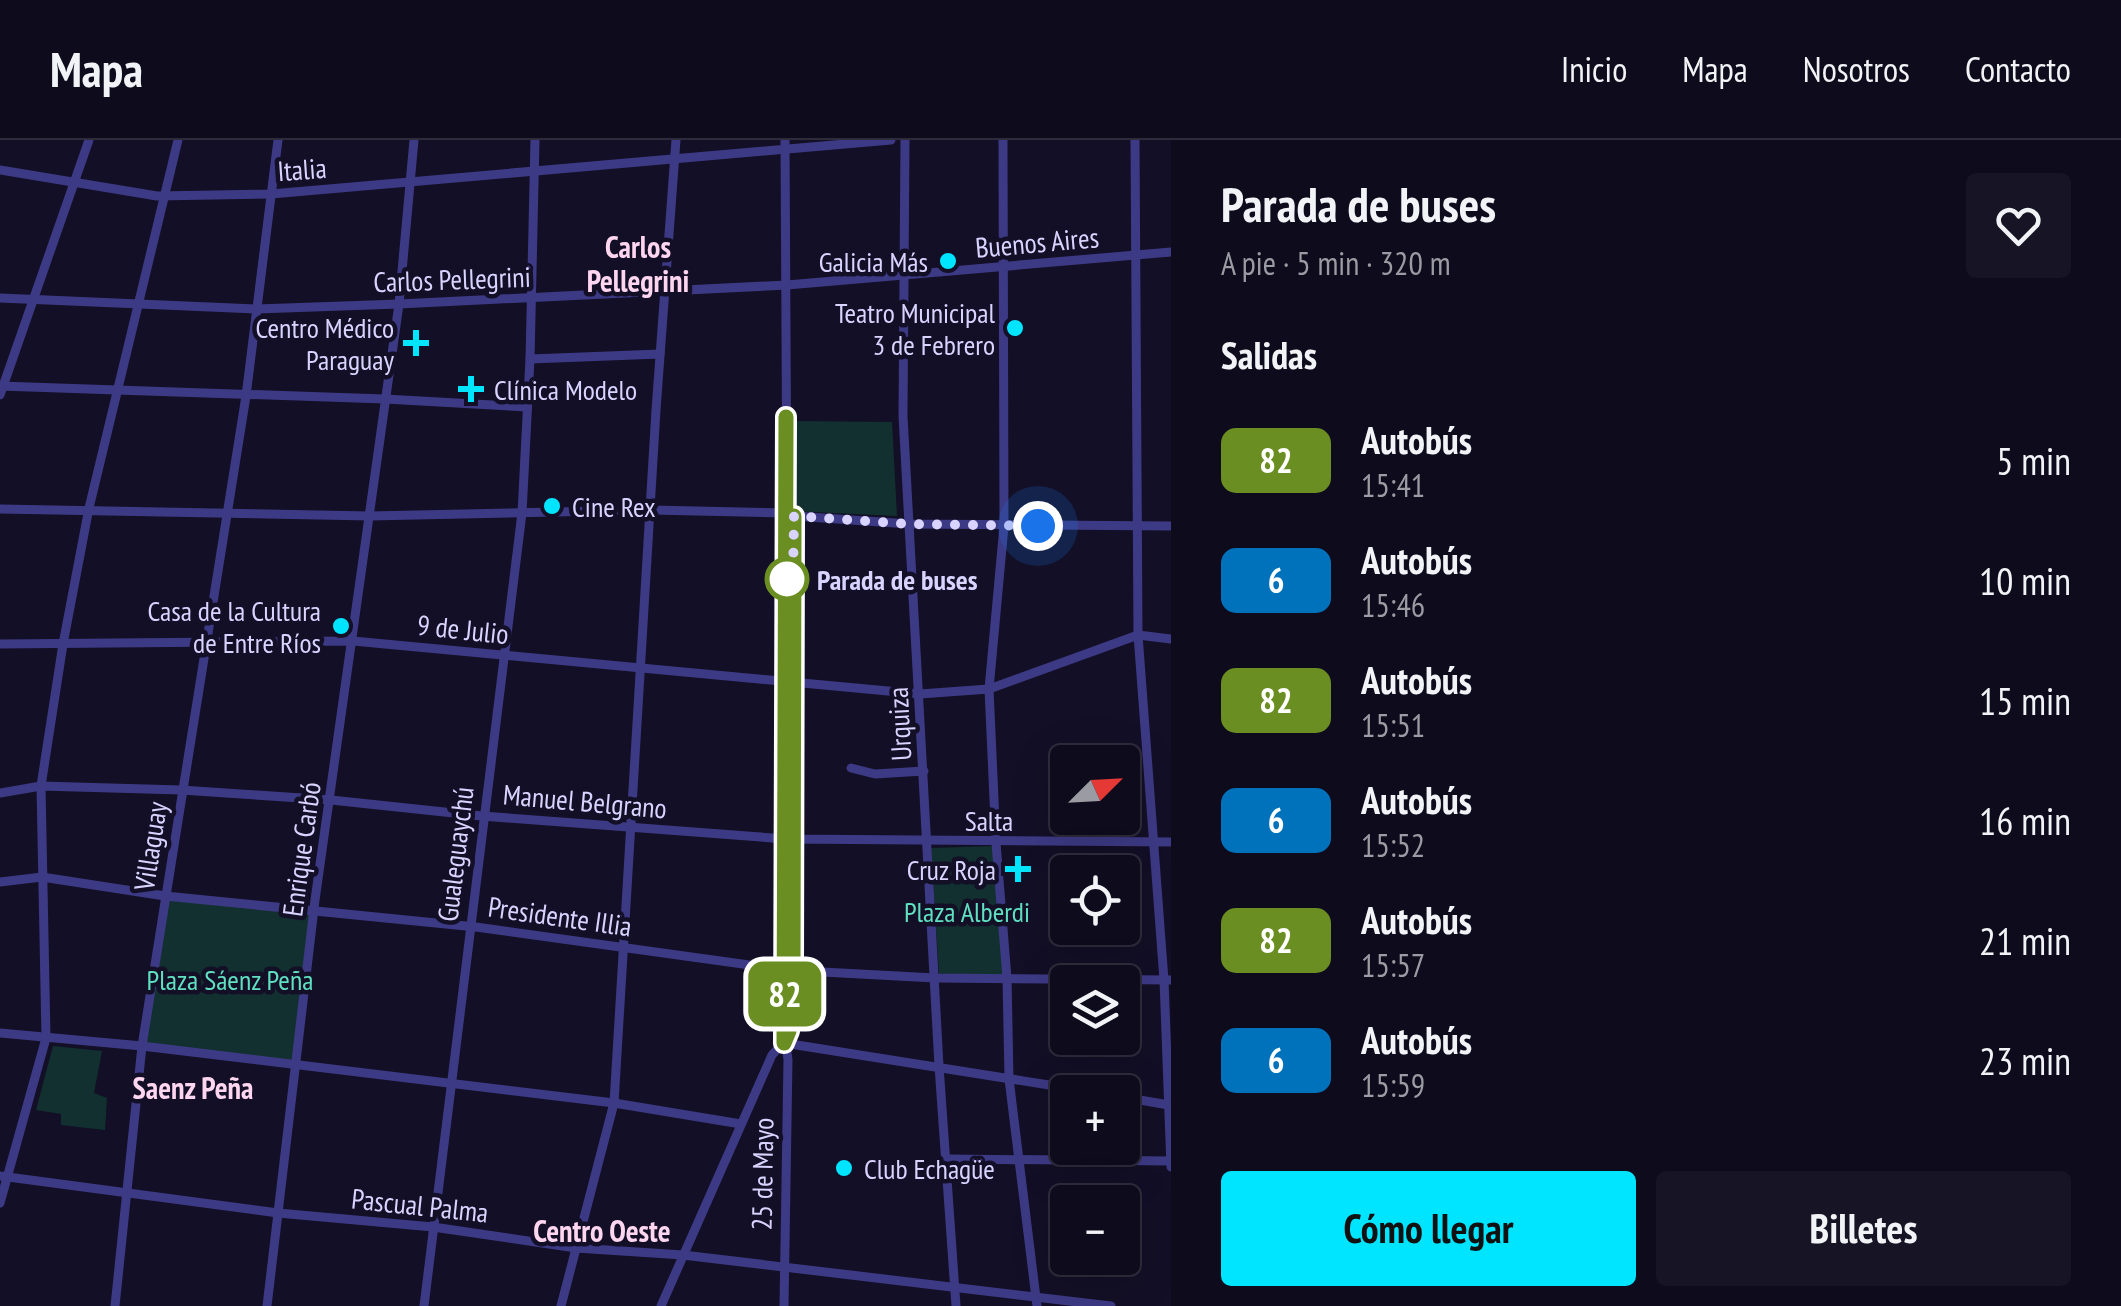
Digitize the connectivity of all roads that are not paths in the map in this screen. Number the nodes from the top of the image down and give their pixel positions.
1 (89, 140) edge
2 (178, 140) edge
3 (278, 140) edge
4 (414, 140) edge
5 (535, 140) edge
6 (676, 140) edge
7 (785, 140) edge
8 (892, 140) edge
9 (905, 140) edge
10 (1003, 140) edge
11 (1135, 140) edge
12 (785, 152) junction
13 (675, 159) junction
14 (0, 170) edge
15 (534, 172) junction
16 (75, 182) junction
17 (410, 182) junction
18 (271, 194) junction
19 (165, 196) junction
20 (1171, 252) edge
21 (1134, 256) junction
22 (1004, 267) junction
23 (906, 276) junction
24 (786, 285) junction
25 (664, 292) junction
26 (0, 298) edge
27 (532, 298) junction
28 (34, 299) junction
29 (139, 303) junction
30 (399, 304) junction
31 (257, 308) junction
32 (660, 354) junction
33 (530, 358) junction
34 (1, 389) edge
35 (118, 392) junction
36 (246, 396) junction
37 (385, 399) junction
38 (527, 407) junction
39 (89, 508) junction
40 (0, 509) edge
41 (652, 510) junction
42 (522, 512) junction
43 (226, 514) junction
44 (790, 514) junction
45 (370, 516) junction
46 (908, 524) junction
47 (1004, 526) junction
48 (1138, 526) junction
49 (1171, 526) edge
50 (1138, 635) junction
51 (1171, 638) edge
52 (353, 640) junction
53 (0, 644) edge
54 (64, 644) junction
55 (206, 644) junction
56 (504, 656) junction
57 (642, 669) junction
58 (789, 682) junction
59 (990, 689) junction
60 (920, 694) junction
61 (851, 768) dead end
62 (924, 771) junction
63 (41, 786) junction
64 (181, 790) junction
65 (0, 792) edge
66 (331, 800) junction
67 (482, 816) junction
68 (629, 828) junction
69 (789, 839) junction
70 (928, 842) junction
71 (1152, 842) junction
72 (1171, 842) edge
73 (996, 843) junction
74 (42, 878) junction
75 (0, 882) edge
76 (165, 896) junction
77 (314, 911) junction
78 (468, 927) junction
79 (622, 947) junction
80 (789, 970) junction
81 (935, 978) junction
82 (1008, 978) junction
83 (1168, 980) edge
84 (0, 1033) edge
85 (46, 1038) junction
86 (784, 1043) junction
87 (142, 1046) junction
88 (296, 1065) junction
89 (939, 1066) junction
90 (1009, 1078) junction
91 (451, 1083) junction
92 (1050, 1085) edge
93 (1140, 1101) edge
94 (614, 1103) junction
95 (1169, 1105) edge
96 (742, 1124) junction
97 (947, 1159) junction
98 (1019, 1159) junction
99 (1171, 1163) edge
100 (5, 1176) edge
101 (126, 1192) junction
102 (0, 1203) edge
103 (278, 1213) junction
104 (433, 1227) junction
105 (576, 1248) junction
106 (683, 1256) junction
107 (783, 1269) junction
108 (956, 1289) junction
109 (1037, 1301) edge
110 (115, 1306) edge
111 (268, 1306) edge
112 (424, 1306) edge
113 (560, 1306) edge
114 (661, 1306) edge
115 (784, 1306) edge
116 (956, 1306) edge
117 (1111, 1306) edge

1 - 16 street
2 - 19 street
3 - 18 street, Villaguay
4 - 17 street, Enrique Carbó
5 - 15 street, Gualeguaychú
6 - 13 street
7 - 12 street, 25 de Mayo
8 - 12 street, Italia
9 - 23 street, Urquiza
10 - 22 street
11 - 21 street
12 - 13 street, Italia
12 - 24 street, 25 de Mayo
13 - 15 street, Italia
13 - 25 street
14 - 16 street, Italia
15 - 17 street, Italia
15 - 27 street, Gualeguaychú
16 - 19 street, Italia
16 - 28 street
17 - 18 street, Italia
17 - 30 street, Enrique Carbó
18 - 19 street, Italia
18 - 31 street, Villaguay
19 - 29 street
20 - 21 street, Buenos Aires
21 - 22 street, Buenos Aires
21 - 48 street
22 - 23 street, Buenos Aires
22 - 47 street
23 - 24 street, Carlos Pellegrini
23 - 46 street, Urquiza
24 - 25 street, Carlos Pellegrini
24 - 44 street, 25 de Mayo
25 - 27 street, Carlos Pellegrini
25 - 32 street
26 - 28 street, Carlos Pellegrini
27 - 30 street, Carlos Pellegrini
27 - 33 street, Gualeguaychú
28 - 29 street, Carlos Pellegrini
28 - 34 street
29 - 31 street, Carlos Pellegrini
29 - 35 street
30 - 31 street, Carlos Pellegrini
30 - 37 street, Enrique Carbó
31 - 36 street, Villaguay
32 - 33 street
32 - 41 street
33 - 38 street, Gualeguaychú
34 - 35 street
35 - 36 street
35 - 39 street
36 - 37 street
36 - 43 street, Villaguay
37 - 38 street
37 - 45 street, Enrique Carbó
38 - 42 street, Gualeguaychú
39 - 40 street
39 - 43 street
39 - 54 street
41 - 42 street
41 - 44 street
41 - 57 street
42 - 45 street
42 - 56 street, Gualeguaychú
43 - 45 street
43 - 55 street, Villaguay
44 - 46 street
44 - 58 street, 25 de Mayo
45 - 52 street, Enrique Carbó
46 - 47 street
46 - 60 street, Urquiza
47 - 48 street
47 - 59 street
48 - 49 street
48 - 50 street
50 - 51 street
50 - 59 street, 9 de Julio
50 - 71 street
52 - 55 street, 9 de Julio
52 - 56 street, 9 de Julio
52 - 66 street, Enrique Carbó
53 - 54 street, 9 de Julio
54 - 55 street, 9 de Julio
54 - 63 street
55 - 64 street, Villaguay
56 - 57 street, 9 de Julio
56 - 67 street, Gualeguaychú
57 - 58 street, 9 de Julio
57 - 68 street
58 - 60 street, 9 de Julio
58 - 69 street, 25 de Mayo
59 - 60 street, 9 de Julio
59 - 73 street
60 - 62 street, Urquiza
61 - 62 street
62 - 70 street, Urquiza
63 - 64 street, Manuel Belgrano
63 - 65 street, Manuel Belgrano
63 - 74 street
64 - 66 street, Manuel Belgrano
64 - 76 street, Villaguay
66 - 67 street, Manuel Belgrano
66 - 77 street, Enrique Carbó
67 - 68 street, Manuel Belgrano
67 - 78 street, Gualeguaychú
68 - 69 street, Manuel Belgrano
68 - 79 street
69 - 70 street, Manuel Belgrano
69 - 80 street, 25 de Mayo
70 - 73 street, Salta
70 - 81 street, Urquiza
71 - 72 street, Salta
71 - 73 street, Salta
71 - 83 street
73 - 82 street
74 - 75 street, Presidente Illia
74 - 76 street, Presidente Illia
74 - 85 street
76 - 77 street, Presidente Illia
76 - 87 street, Villaguay
77 - 78 street, Presidente Illia
77 - 88 street, Enrique Carbó
78 - 79 street, Presidente Illia
78 - 91 street, Gualeguaychú
79 - 80 street, Presidente Illia
79 - 94 street
80 - 81 street, Presidente Illia
80 - 86 street, 25 de Mayo
81 - 82 street, Presidente Illia
81 - 89 street, Urquiza
82 - 83 street, Presidente Illia
82 - 90 street
83 - 95 street
84 - 85 street
85 - 87 street
85 - 100 street
86 - 89 street
86 - 96 street
86 - 107 street, 25 de Mayo
87 - 88 street
87 - 101 street, Villaguay
88 - 91 street
88 - 103 street, Enrique Carbó
89 - 90 street
89 - 97 street, Urquiza
90 - 92 street
90 - 98 street
91 - 94 street
91 - 104 street, Gualeguaychú
93 - 95 street
94 - 96 street
94 - 105 street
95 - 99 street
96 - 106 street
97 - 98 street
97 - 108 street, Urquiza
98 - 99 street
98 - 109 street
100 - 101 street, Pascual Palma
100 - 102 street
101 - 103 street, Pascual Palma
101 - 110 street, Villaguay
103 - 104 street, Pascual Palma
103 - 111 street, Enrique Carbó
104 - 105 street, Pascual Palma
104 - 112 street, Gualeguaychú
105 - 106 street, Pascual Palma
105 - 113 street
106 - 107 street, Pascual Palma
106 - 114 street
107 - 108 street, Pascual Palma
107 - 115 street, 25 de Mayo
108 - 109 street, Pascual Palma
108 - 116 street, Urquiza
109 - 117 street, Pascual Palma

